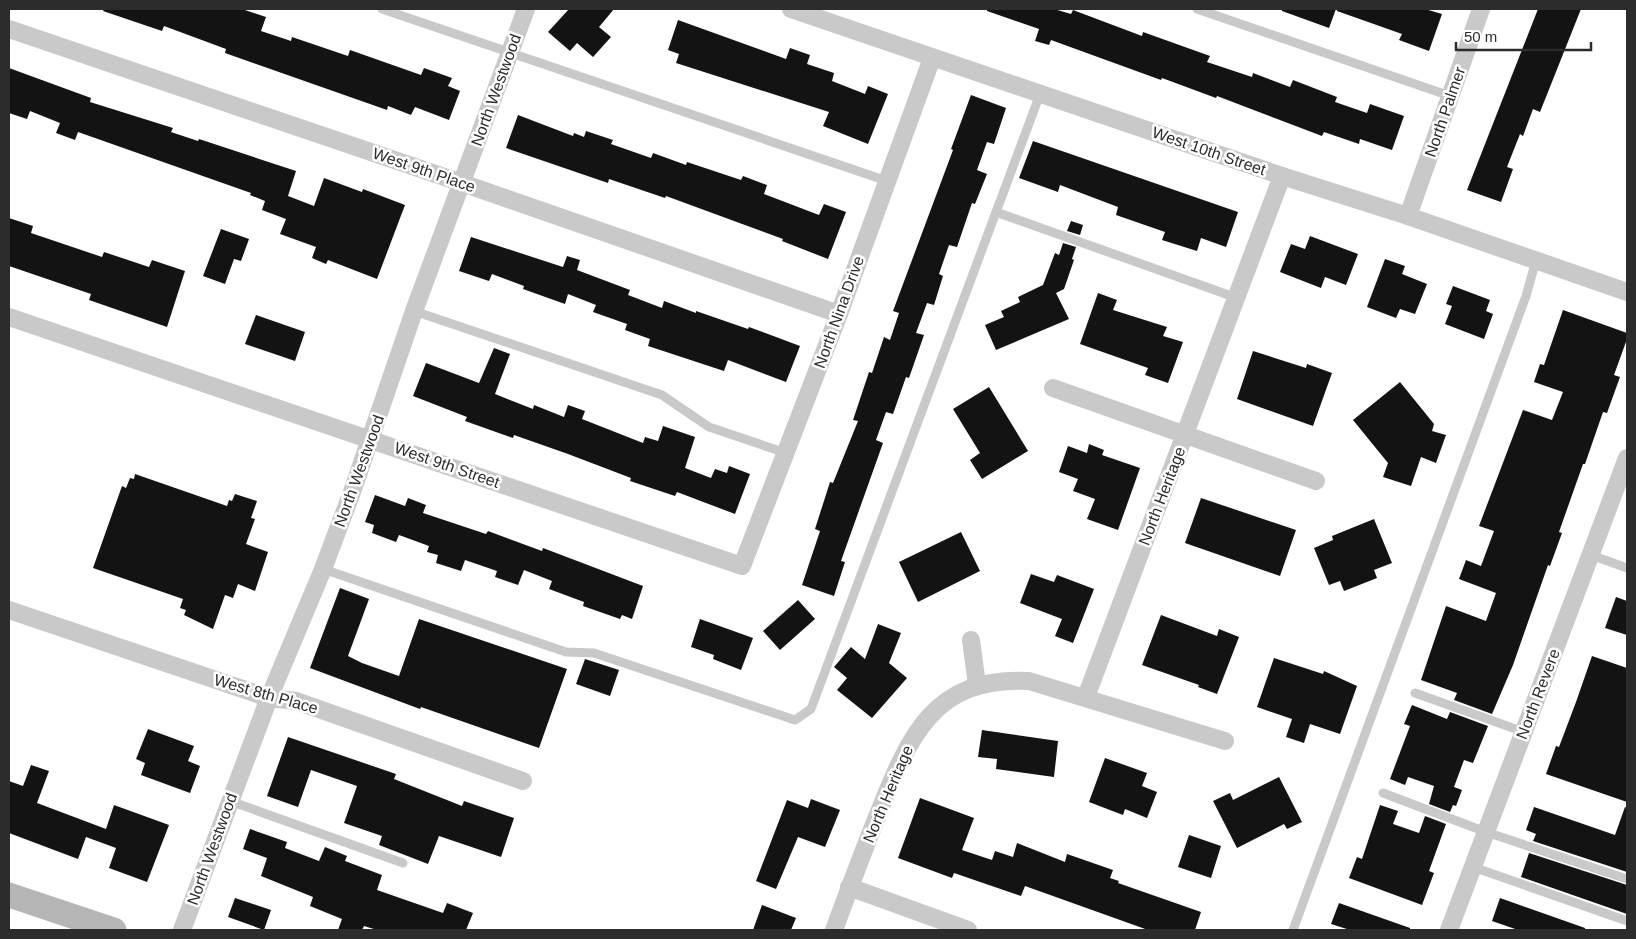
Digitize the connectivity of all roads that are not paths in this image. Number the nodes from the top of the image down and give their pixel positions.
1 (382, 9) edge
2 (526, 9) edge
3 (791, 9) edge
4 (1197, 9) edge
5 (1481, 9) edge
6 (9, 28) edge
7 (510, 52) junction
8 (932, 58) junction
9 (1040, 94) junction
10 (1450, 96) junction
11 (1282, 176) junction
12 (887, 180) junction
13 (462, 182) junction
14 (996, 212) junction
15 (1408, 216) junction
16 (1536, 260) junction
17 (1627, 292) edge
18 (1237, 298) junction
19 (414, 311) junction
20 (838, 314) junction
21 (9, 317) edge
22 (1053, 388) dead end
23 (1186, 434) junction
24 (371, 440) junction
25 (786, 453) junction
26 (1627, 458) edge
27 (1316, 481) dead end
28 (1591, 556) junction
29 (742, 566) joint
30 (1627, 568) edge
31 (323, 569) junction
32 (9, 610) edge
33 (971, 640) dead end
34 (977, 685) junction
35 (1415, 693) dead end
36 (1086, 697) junction
37 (269, 698) junction
38 (1524, 732) junction
39 (1225, 741) dead end
40 (523, 781) dead end
41 (1383, 793) dead end
42 (230, 801) junction
43 (1486, 832) junction
44 (403, 863) dead end
45 (1473, 867) junction
46 (1627, 879) edge
47 (849, 887) junction
48 (9, 895) edge
49 (1627, 921) edge
50 (114, 930) edge
51 (182, 930) edge
52 (834, 930) edge
53 (968, 930) edge
54 (1293, 930) edge
55 (1449, 930) edge

1 - 7 lane
2 - 7 street, North Westwood
3 - 8 street, West 10th Street
4 - 10 lane
5 - 10 street, North Palmer
6 - 13 street, West 9th Place
7 - 12 lane
7 - 13 street, North Westwood
8 - 9 street, West 10th Street
8 - 12 street, North Nina Drive
9 - 11 street, West 10th Street
9 - 14 lane
10 - 15 street, North Palmer
11 - 15 street, West 10th Street
11 - 18 street, North Heritage
12 - 20 street, North Nina Drive
13 - 19 street, North Westwood
13 - 20 street, West 9th Place
14 - 18 lane
14 - 31 lane
15 - 16 street, West 10th Street
16 - 17 street, West 10th Street
16 - 54 lane
18 - 23 street, North Heritage
19 - 24 street, North Westwood
19 - 25 lane
20 - 25 street, North Nina Drive
21 - 24 street, West 9th Street
22 - 23 street, North Heritage
23 - 27 street, North Heritage
23 - 36 street, North Heritage
24 - 29 street, West 9th Street
24 - 31 street, North Westwood
25 - 29 street, North Nina Drive
26 - 28 street, North Revere
28 - 30 lane
28 - 38 street, North Revere
31 - 37 street, North Westwood
32 - 37 street, West 8th Place
33 - 34 street
34 - 36 street, North Heritage
34 - 47 street, North Heritage
35 - 38 lane
36 - 39 street, North Heritage
37 - 40 street, West 8th Place
37 - 42 street, North Westwood
38 - 43 street, North Revere
41 - 43 lane
42 - 44 lane
42 - 51 street, North Westwood
43 - 45 street, North Revere
43 - 46 lane
45 - 49 lane
45 - 55 street, North Revere
47 - 52 street, North Heritage
47 - 53 street
48 - 50 main road

